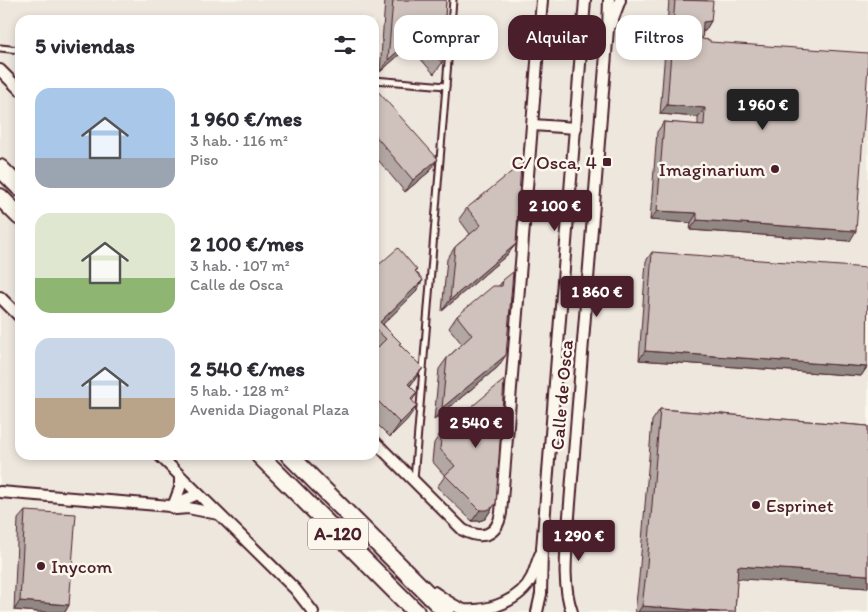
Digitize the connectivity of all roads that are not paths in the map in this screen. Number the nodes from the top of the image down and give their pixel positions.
1 (453, 0) edge
2 (542, 0) edge
3 (585, 0) edge
4 (609, 0) edge
5 (620, 0) edge
6 (608, 29) junction
7 (0, 48) edge
8 (15, 50) edge
9 (0, 70) edge
10 (379, 80) edge
11 (15, 85) edge
12 (446, 86) junction
13 (533, 125) junction
14 (576, 128) junction
15 (0, 168) edge
16 (15, 183) edge
17 (0, 197) edge
18 (15, 212) edge
19 (0, 297) edge
20 (15, 312) edge
21 (379, 446) edge
22 (164, 460) edge
23 (264, 460) edge
24 (294, 460) edge
25 (180, 476) junction
26 (414, 481) junction
27 (0, 492) edge
28 (198, 494) junction
29 (172, 505) junction
30 (188, 508) junction
31 (218, 514) junction
32 (542, 549) junction
33 (398, 564) junction
34 (313, 612) edge
35 (416, 612) edge
36 (446, 612) edge
37 (537, 612) edge
38 (572, 612) edge

1 - 12 lane
2 - 13 street
3 - 14 street, Calle de Osca
4 - 6 street, Calle de Osca
5 - 6 street
6 - 38 street, Calle de Osca
7 - 8 lane
9 - 11 street
10 - 12 lane
12 - 26 lane
13 - 14 street
13 - 26 street
14 - 32 street, Calle de Osca
15 - 16 main road
17 - 18 main road
19 - 20 street
21 - 26 street
22 - 25 street
23 - 35 main road, A-120
24 - 33 main road, A-120
25 - 28 street
25 - 29 street
27 - 29 street
28 - 29 street
28 - 30 street
28 - 31 street
29 - 30 street
30 - 31 street
31 - 34 street
32 - 33 street
32 - 37 street, Calle de Osca
33 - 36 main road, A-120

